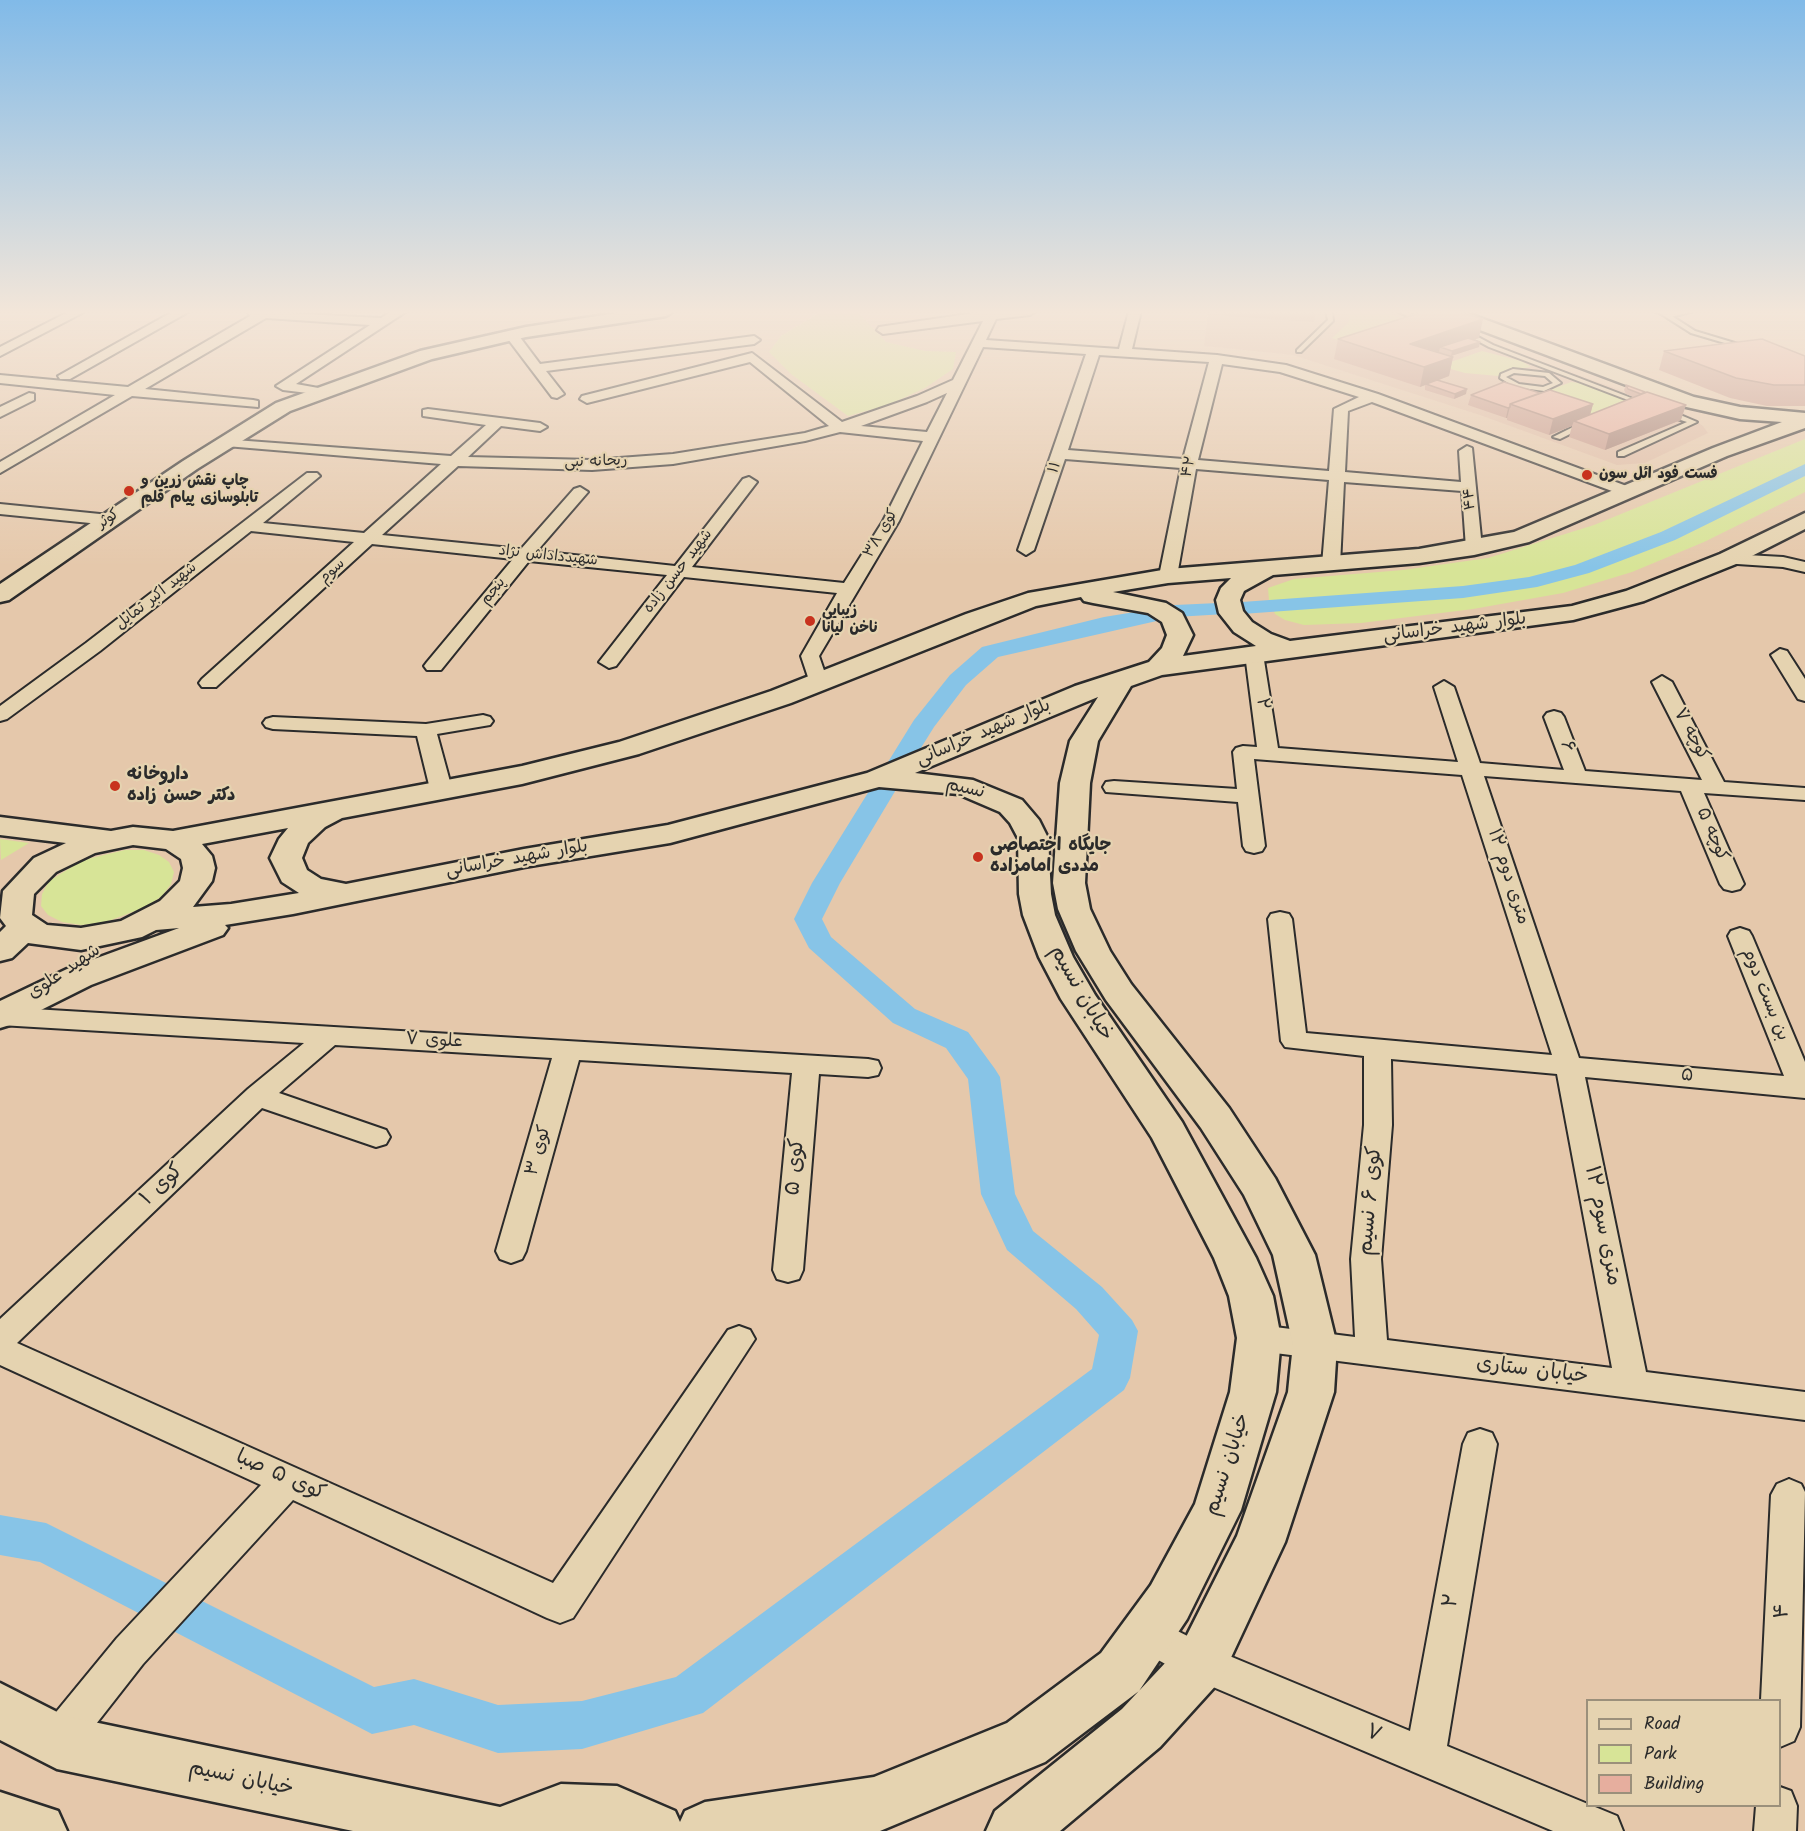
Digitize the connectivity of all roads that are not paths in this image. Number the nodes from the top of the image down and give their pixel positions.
1 (121, 396) edge
2 (182, 396) edge
3 (308, 396) edge
4 (597, 396) edge
5 (801, 396) edge
6 (928, 396) edge
7 (952, 396) edge
8 (1079, 396) edge
9 (1207, 396) edge
10 (1627, 396) edge
11 (1646, 396) edge
12 (1650, 396) edge
13 (29, 397) dead end
14 (1373, 397) joint
15 (587, 399) dead end
16 (1640, 402) junction
17 (253, 404) dead end
18 (1650, 406) edge
19 (1675, 406) junction
20 (1629, 407) edge
21 (0, 413) edge
22 (428, 413) dead end
23 (1740, 413) junction
24 (1598, 420) edge
25 (1805, 420) edge
26 (497, 422) junction
27 (1709, 423) junction
28 (540, 427) dead end
29 (840, 428) junction
30 (931, 436) junction
31 (1557, 437) edge
32 (226, 442) junction
33 (1467, 451) dead end
34 (1720, 452) junction
35 (1061, 454) junction
36 (1621, 454) dead end
37 (456, 461) junction
38 (1190, 464) junction
39 (0, 468) edge
40 (312, 476) dead end
41 (1335, 476) junction
42 (749, 482) dead end
43 (1470, 487) junction
44 (1626, 491) junction
45 (580, 492) dead end
46 (3, 512) edge
47 (110, 520) junction
48 (1805, 520) edge
49 (248, 526) junction
50 (370, 539) junction
51 (1474, 548) junction
52 (1026, 550) dead end
53 (525, 555) junction
54 (1728, 559) junction
55 (1331, 565) junction
56 (1805, 567) edge
57 (1264, 570) junction
58 (681, 571) junction
59 (1168, 576) junction
60 (849, 589) junction
61 (1058, 593) junction
62 (0, 595) edge
63 (1287, 649) junction
64 (1254, 654) junction
65 (1780, 655) dead end
66 (609, 662) dead end
67 (434, 666) dead end
68 (1158, 668) junction
69 (1122, 680) junction
70 (818, 682) junction
71 (1662, 682) dead end
72 (209, 683) dead end
73 (1444, 687) dead end
74 (1805, 694) edge
75 (0, 715) edge
76 (1554, 717) dead end
77 (483, 722) dead end
78 (273, 723) dead end
79 (426, 730) junction
80 (1268, 754) junction
81 (1471, 769) junction
82 (1577, 777) junction
83 (877, 780) junction
84 (1690, 786) junction
85 (1114, 787) dead end
86 (1717, 788) junction
87 (441, 789) junction
88 (1805, 794) edge
89 (1250, 796) junction
90 (342, 808) junction
91 (6, 831) edge
92 (1033, 838) joint
93 (109, 839) junction
94 (173, 840) junction
95 (1254, 846) dead end
96 (1732, 884) dead end
97 (9, 886) edge
98 (342, 893) junction
99 (293, 904) junction
100 (1280, 919) dead end
101 (141, 925) junction
102 (25, 927) junction
103 (1740, 936) dead end
104 (0, 950) edge
105 (0, 1016) edge
106 (329, 1036) junction
107 (568, 1050) junction
108 (1377, 1050) junction
109 (806, 1065) junction
110 (1569, 1067) junction
111 (868, 1068) dead end
112 (1803, 1088) edge
113 (258, 1096) junction
114 (376, 1137) dead end
115 (511, 1251) dead end
116 (788, 1270) dead end
117 (1259, 1338) junction
118 (0, 1339) edge
119 (739, 1339) dead end
120 (1315, 1345) junction
121 (0, 1350) edge
122 (1372, 1352) junction
123 (1632, 1384) junction
124 (1805, 1406) edge
125 (1480, 1444) dead end
126 (288, 1481) junction
127 (1789, 1495) dead end
128 (1146, 1634) junction
129 (1201, 1663) junction
130 (1780, 1699) edge
131 (0, 1710) edge
132 (57, 1742) junction
133 (1425, 1757) junction
134 (1776, 1807) edge
135 (0, 1820) edge
136 (38, 1831) edge
137 (490, 1831) edge
138 (510, 1831) edge
139 (655, 1831) edge
140 (705, 1831) edge
141 (1017, 1831) edge
142 (1602, 1831) edge
143 (1775, 1831) edge

1 - 39 street
2 - 17 street
3 - 32 main road, کوثر
4 - 15 street
5 - 29 street
6 - 29 street, ریحانه نبی
7 - 30 street, کوی ۳۸
8 - 35 street, ۱۱
9 - 38 street, ۴۲
10 - 16 lane
11 - 19 main road
12 - 19 main road
13 - 21 street
14 - 41 street
14 - 44 street
16 - 18 lane
16 - 20 lane
19 - 23 main road
19 - 27 main road
19 - 36 lane
22 - 26 street
23 - 25 main road
23 - 27 main road
24 - 31 lane
25 - 34 main road
26 - 28 street
26 - 37 street, سوم
27 - 34 main road
29 - 30 street
29 - 37 street, ریحانه نبی
30 - 60 street, کوی ۳۸
32 - 37 street, ریحانه نبی
32 - 47 main road, کوثر
33 - 43 street, ۴۴
34 - 44 main road
35 - 38 street
35 - 52 street, ۱۱
37 - 50 street, سوم
38 - 41 street
38 - 59 street, ۴۲
40 - 49 street, شهید اکبر تمایل
41 - 43 street
41 - 55 street
42 - 58 street, شهید حسن زاده
43 - 51 street, ۴۴
44 - 51 main road
45 - 53 street, پنجم
46 - 47 street
47 - 62 main road, کوثر
48 - 54 main road, بلوار شهید خراسانی
49 - 50 street, شهیدداداش نژاد
49 - 75 street, شهید اکبر تمایل
50 - 53 street, شهیدداداش نژاد
50 - 72 street, سوم
51 - 55 main road
53 - 58 street, شهیدداداش نژاد
53 - 67 street, پنجم
54 - 56 street
54 - 63 main road, بلوار شهید خراسانی
55 - 57 main road
57 - 59 main road
57 - 63 main road
58 - 60 street, شهیدداداش نژاد
58 - 66 street, شهید حسن زاده
59 - 61 main road
60 - 70 street, کوی ۳۸
61 - 68 main road
61 - 70 main road
63 - 64 main road, بلوار شهید خراسانی
64 - 68 main road, بلوار شهید خراسانی
64 - 80 street, ۲
65 - 74 street
68 - 69 main road, بلوار شهید خراسانی
69 - 83 main road, بلوار شهید خراسانی
69 - 120 main road, خیابان نسیم
70 - 87 main road
71 - 86 street, کوچه ۷
73 - 81 street, ۱۲ متری دوم
76 - 82 street, ۶
77 - 79 street
78 - 79 street
79 - 87 street
80 - 81 street
80 - 89 street
81 - 82 street
81 - 110 street, ۱۲ متری دوم
82 - 84 street
83 - 92 main road, نسیم
83 - 98 main road, بلوار شهید خراسانی
84 - 86 street
84 - 96 street, کوچه ۵
85 - 89 street
86 - 88 street
87 - 90 main road
89 - 95 street
90 - 94 main road
90 - 98 main road
91 - 93 main road
92 - 117 main road, خیابان نسیم
93 - 94 main road
93 - 97 main road
94 - 101 main road, شهید علوی
97 - 102 main road
98 - 99 main road, بلوار شهید خراسانی
99 - 101 main road, بلوار شهید خراسانی
99 - 105 main road
100 - 108 street, ۵
101 - 102 main road, بلوار شهید خراسانی
101 - 105 main road, شهید علوی
102 - 104 main road
103 - 112 street, بن بست دوم
105 - 106 street, علوی ۷
106 - 107 street, علوی ۷
106 - 113 street, کوی ۱
107 - 109 street, علوی ۷
107 - 115 street, کوی ۳
108 - 110 street, ۵
108 - 122 street, کوی ۶ نسیم
109 - 111 street, علوی ۷
109 - 116 street, کوی ۵
110 - 112 street, ۵
110 - 123 street, ۱۲ متری سوم
113 - 114 street
113 - 118 street, کوی ۱
117 - 120 street, خیابان ستاری
117 - 128 main road, خیابان نسیم
119 - 126 street, کوی ۵ صبا
120 - 122 street, خیابان ستاری
120 - 129 main road, خیابان نسیم
121 - 126 street, کوی ۵ صبا
122 - 123 street, خیابان ستاری
123 - 124 street, خیابان ستاری
125 - 133 street, ۲
126 - 132 street
127 - 130 street, ۴
128 - 129 street, ۷
128 - 140 main road, خیابان نسیم
129 - 133 street, ۷
129 - 141 main road, خیابان نسیم
131 - 132 main road, خیابان نسیم
132 - 137 main road, خیابان نسیم
133 - 142 street, ۷
134 - 143 street
135 - 136 main road
138 - 139 main road

